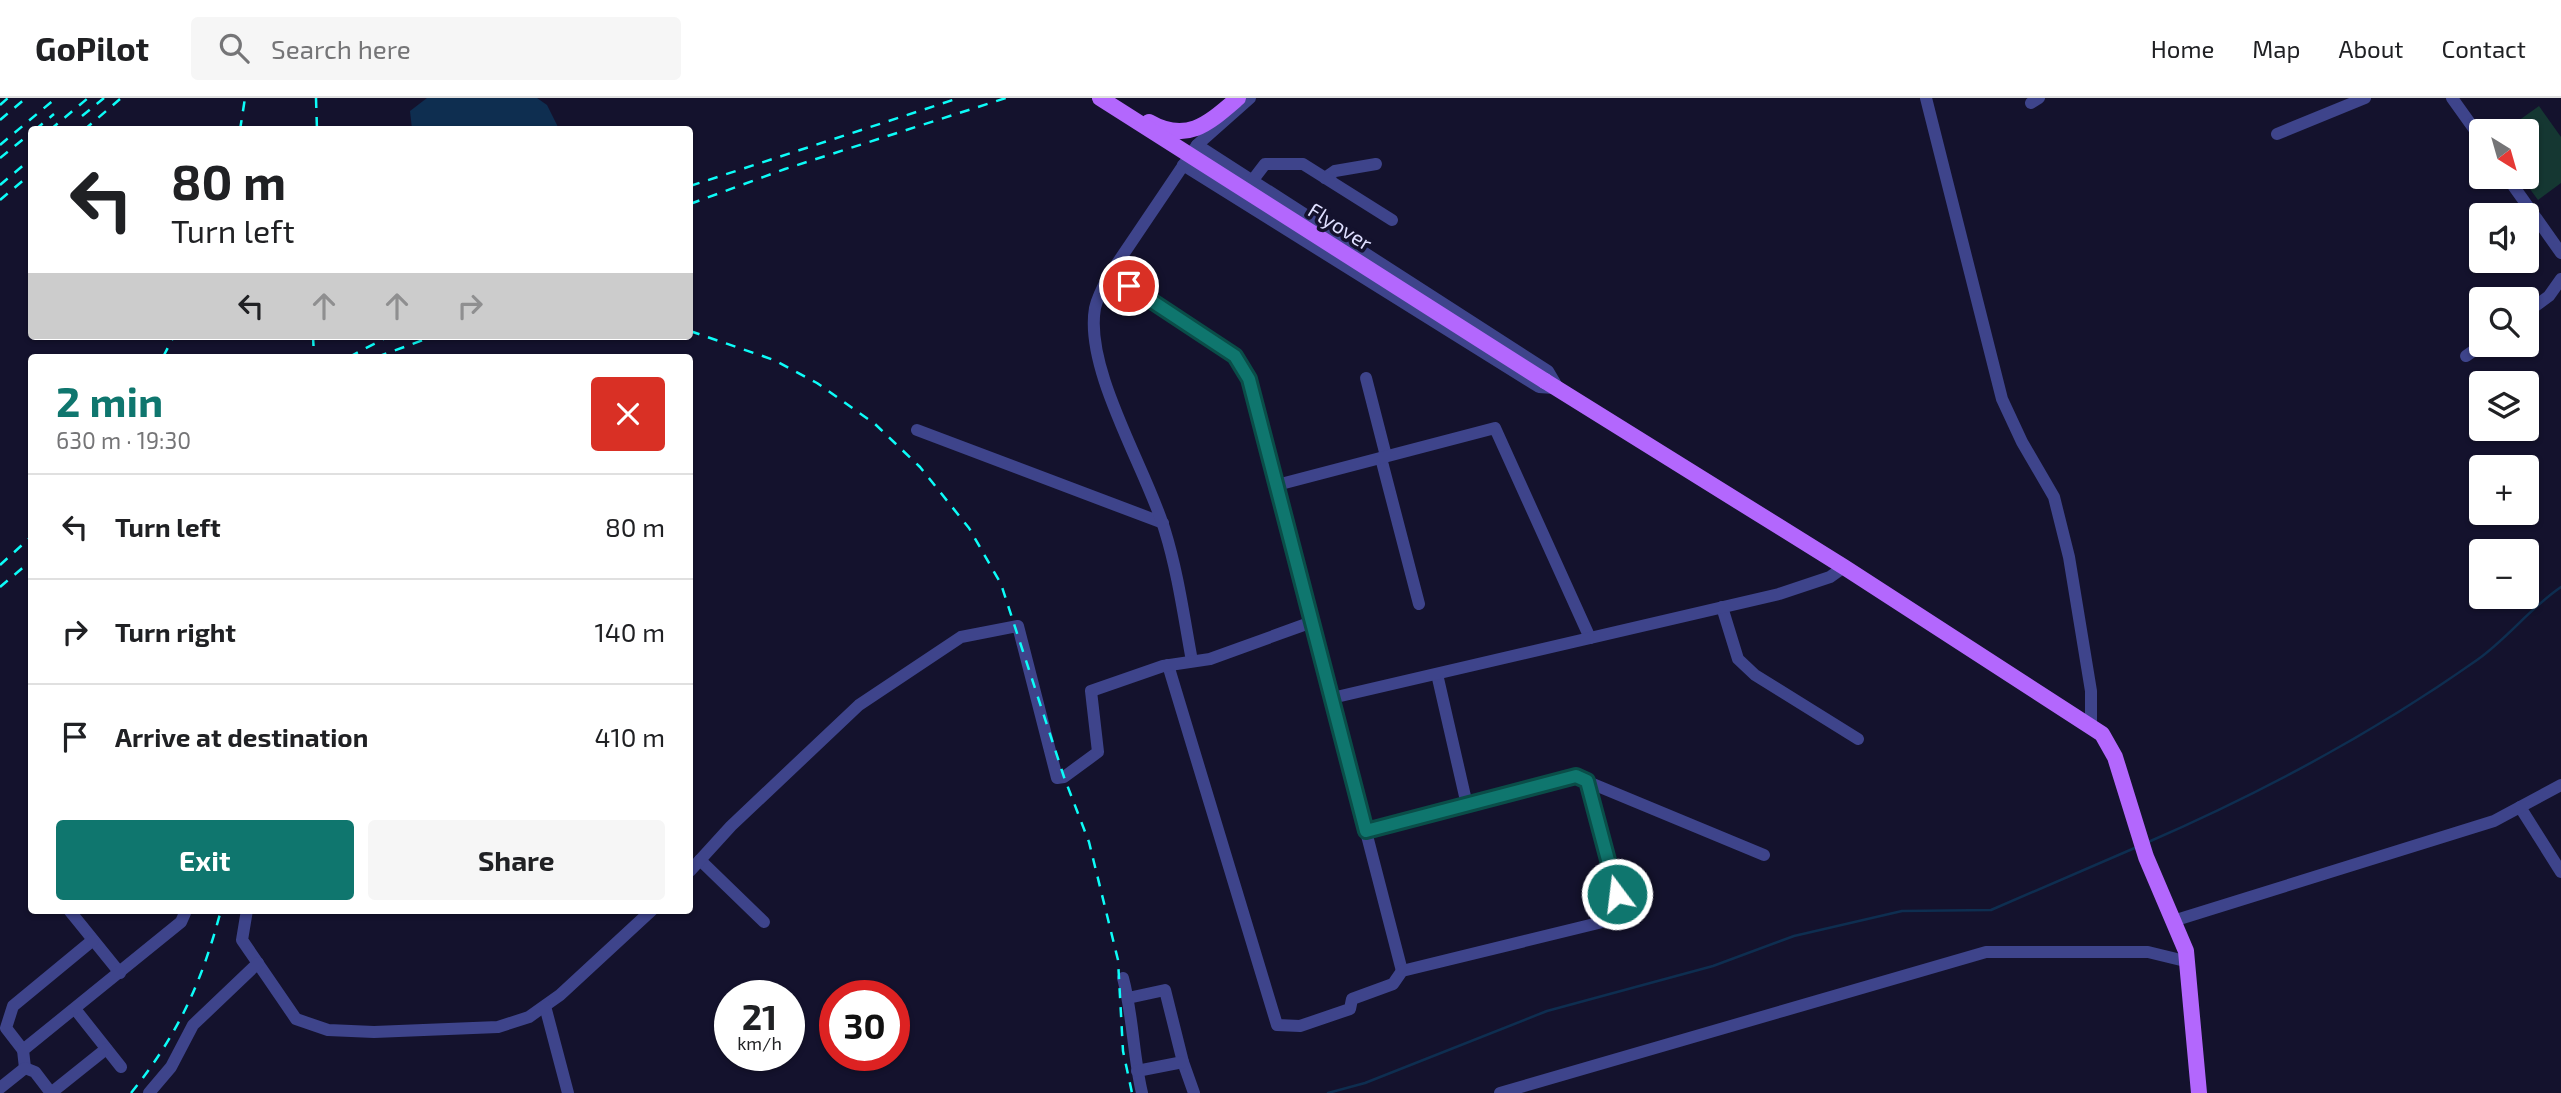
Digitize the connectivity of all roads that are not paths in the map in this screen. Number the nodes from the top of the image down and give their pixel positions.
1 (1238, 98) edge
2 (1250, 98) edge
3 (2365, 98) edge
4 (2452, 98) edge
5 (1102, 99) edge
6 (1930, 100) edge
7 (2344, 102) edge
8 (2469, 122) edge
9 (2277, 135) dead end
10 (1196, 145) junction
11 (1376, 164) dead end
12 (1183, 165) junction
13 (1325, 177) junction
14 (1252, 181) junction
15 (2516, 189) edge
16 (1392, 220) dead end
17 (2561, 253) edge
18 (1110, 274) junction
19 (2561, 279) edge
20 (2539, 303) edge
21 (2469, 354) edge
22 (2466, 356) dead end
23 (1367, 378) dead end
24 (1552, 385) junction
25 (917, 430) dead end
26 (1384, 457) junction
27 (1277, 485) junction
28 (1163, 523) junction
29 (1843, 567) junction
30 (1419, 604) dead end
31 (1722, 607) junction
32 (1312, 622) junction
33 (1590, 638) junction
34 (1192, 662) junction
35 (1168, 665) junction
36 (1437, 674) junction
37 (1332, 698) junction
38 (2091, 727) junction
39 (1858, 739) dead end
40 (1587, 781) junction
41 (2561, 785) edge
42 (1467, 805) junction
43 (2520, 807) junction
44 (1366, 831) junction
45 (1764, 855) dead end
46 (700, 859) junction
47 (693, 867) edge
48 (2561, 872) edge
49 (72, 914) edge
50 (185, 914) edge
51 (246, 914) edge
52 (648, 914) edge
53 (2173, 921) junction
54 (764, 922) dead end
55 (93, 940) junction
56 (2185, 961) junction
57 (258, 963) junction
58 (1402, 971) junction
59 (120, 973) junction
60 (1123, 978) dead end
61 (1129, 998) junction
62 (545, 1006) junction
63 (75, 1009) junction
64 (3, 1030) edge
65 (106, 1049) junction
66 (23, 1050) junction
67 (1183, 1062) junction
68 (121, 1067) dead end
69 (24, 1068) junction
70 (1137, 1071) junction
71 (0, 1088) edge
72 (2194, 1091) edge
73 (51, 1093) edge
74 (149, 1093) edge
75 (568, 1093) edge
76 (1142, 1093) edge
77 (1194, 1093) edge
78 (1500, 1093) edge

1 - 5 main road, bridge
2 - 10 street
3 - 7 street
4 - 8 street
5 - 24 main road, Flyover, bridge
6 - 38 street
7 - 9 street
10 - 12 street
10 - 14 street
11 - 13 street
12 - 18 street
12 - 24 street
13 - 14 street
13 - 16 street
14 - 24 street
15 - 17 street
18 - 27 street
18 - 28 street
19 - 20 street
21 - 22 street
23 - 26 street
24 - 29 main road, Flyover
25 - 28 street
26 - 27 street
26 - 30 street
26 - 33 street
27 - 32 street
28 - 34 street
29 - 31 street
29 - 38 main road, Flyover
31 - 33 street
31 - 39 street
32 - 34 street
32 - 37 street
33 - 36 street
34 - 35 street
35 - 46 street
35 - 58 street
36 - 37 street
36 - 42 street
37 - 44 street
38 - 53 main road, Flyover
40 - 42 street
40 - 45 street
40 - 58 street
41 - 43 street
42 - 44 street
43 - 48 street
43 - 53 street
44 - 58 street
46 - 47 street
46 - 54 street
49 - 55 street
50 - 59 street
51 - 57 street
52 - 62 street
53 - 56 main road, Flyover
55 - 59 street
55 - 64 street
56 - 72 main road, Flyover
56 - 78 street
57 - 62 street
57 - 74 street
59 - 63 street
60 - 61 street
61 - 67 street
61 - 70 street
62 - 75 street
63 - 65 street
63 - 66 street
64 - 66 street
65 - 68 street
65 - 73 street
66 - 69 street
67 - 70 street
67 - 77 street
69 - 71 street
69 - 73 street
70 - 76 street

